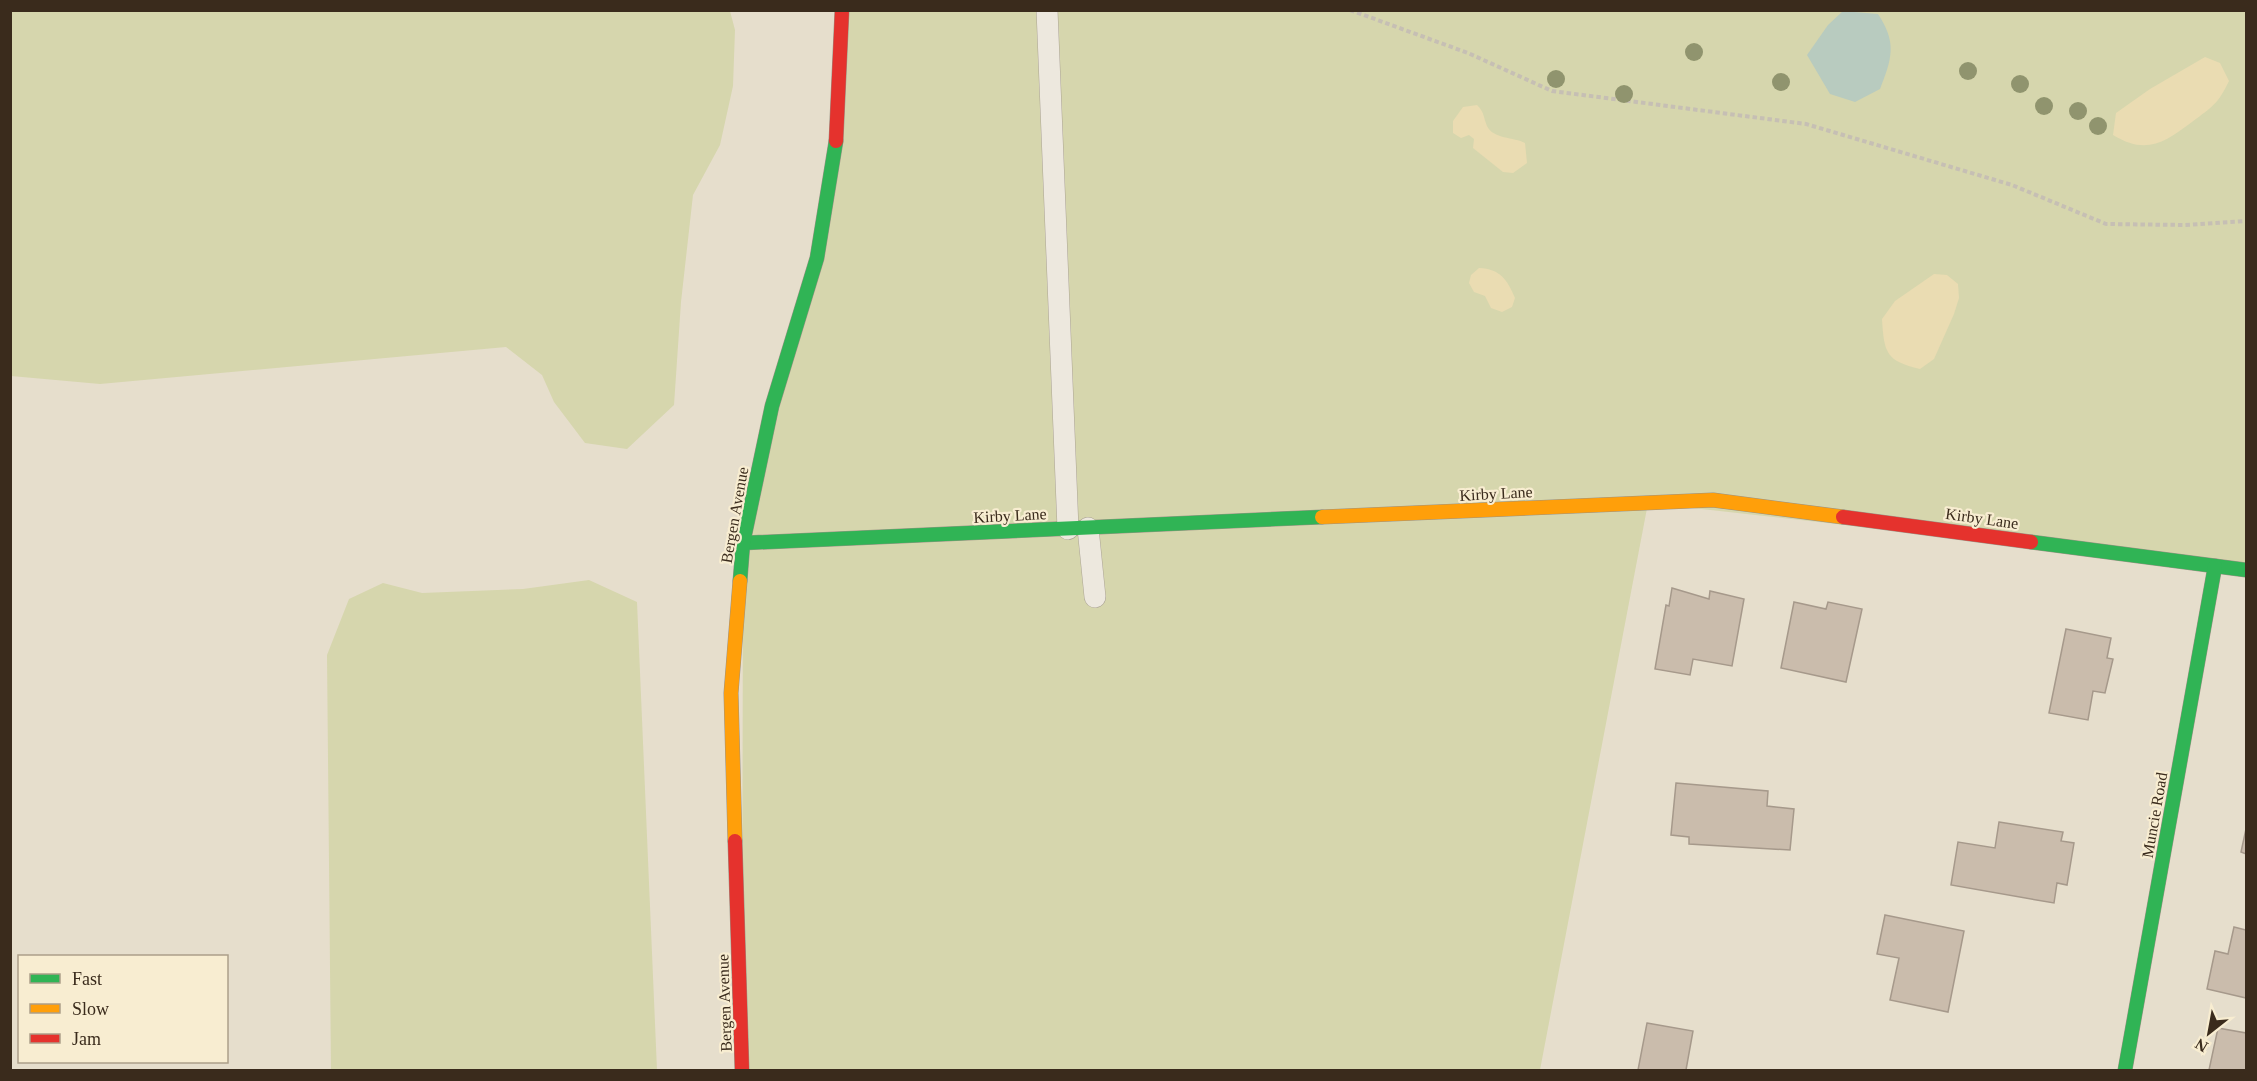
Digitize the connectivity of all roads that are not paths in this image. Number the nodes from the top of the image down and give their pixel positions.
1 (842, 10) edge
2 (1047, 10) edge
3 (1078, 528) junction
4 (743, 543) junction
5 (2215, 566) junction
6 (2247, 570) edge
7 (1095, 597) dead end
8 (742, 1071) edge
9 (2125, 1071) edge

1 - 4 street, Bergen Avenue
2 - 3 lane
3 - 4 street, Kirby Lane
3 - 5 street, Kirby Lane
3 - 7 lane
4 - 8 street, Bergen Avenue
5 - 6 street, Kirby Lane
5 - 9 street, Muncie Road

